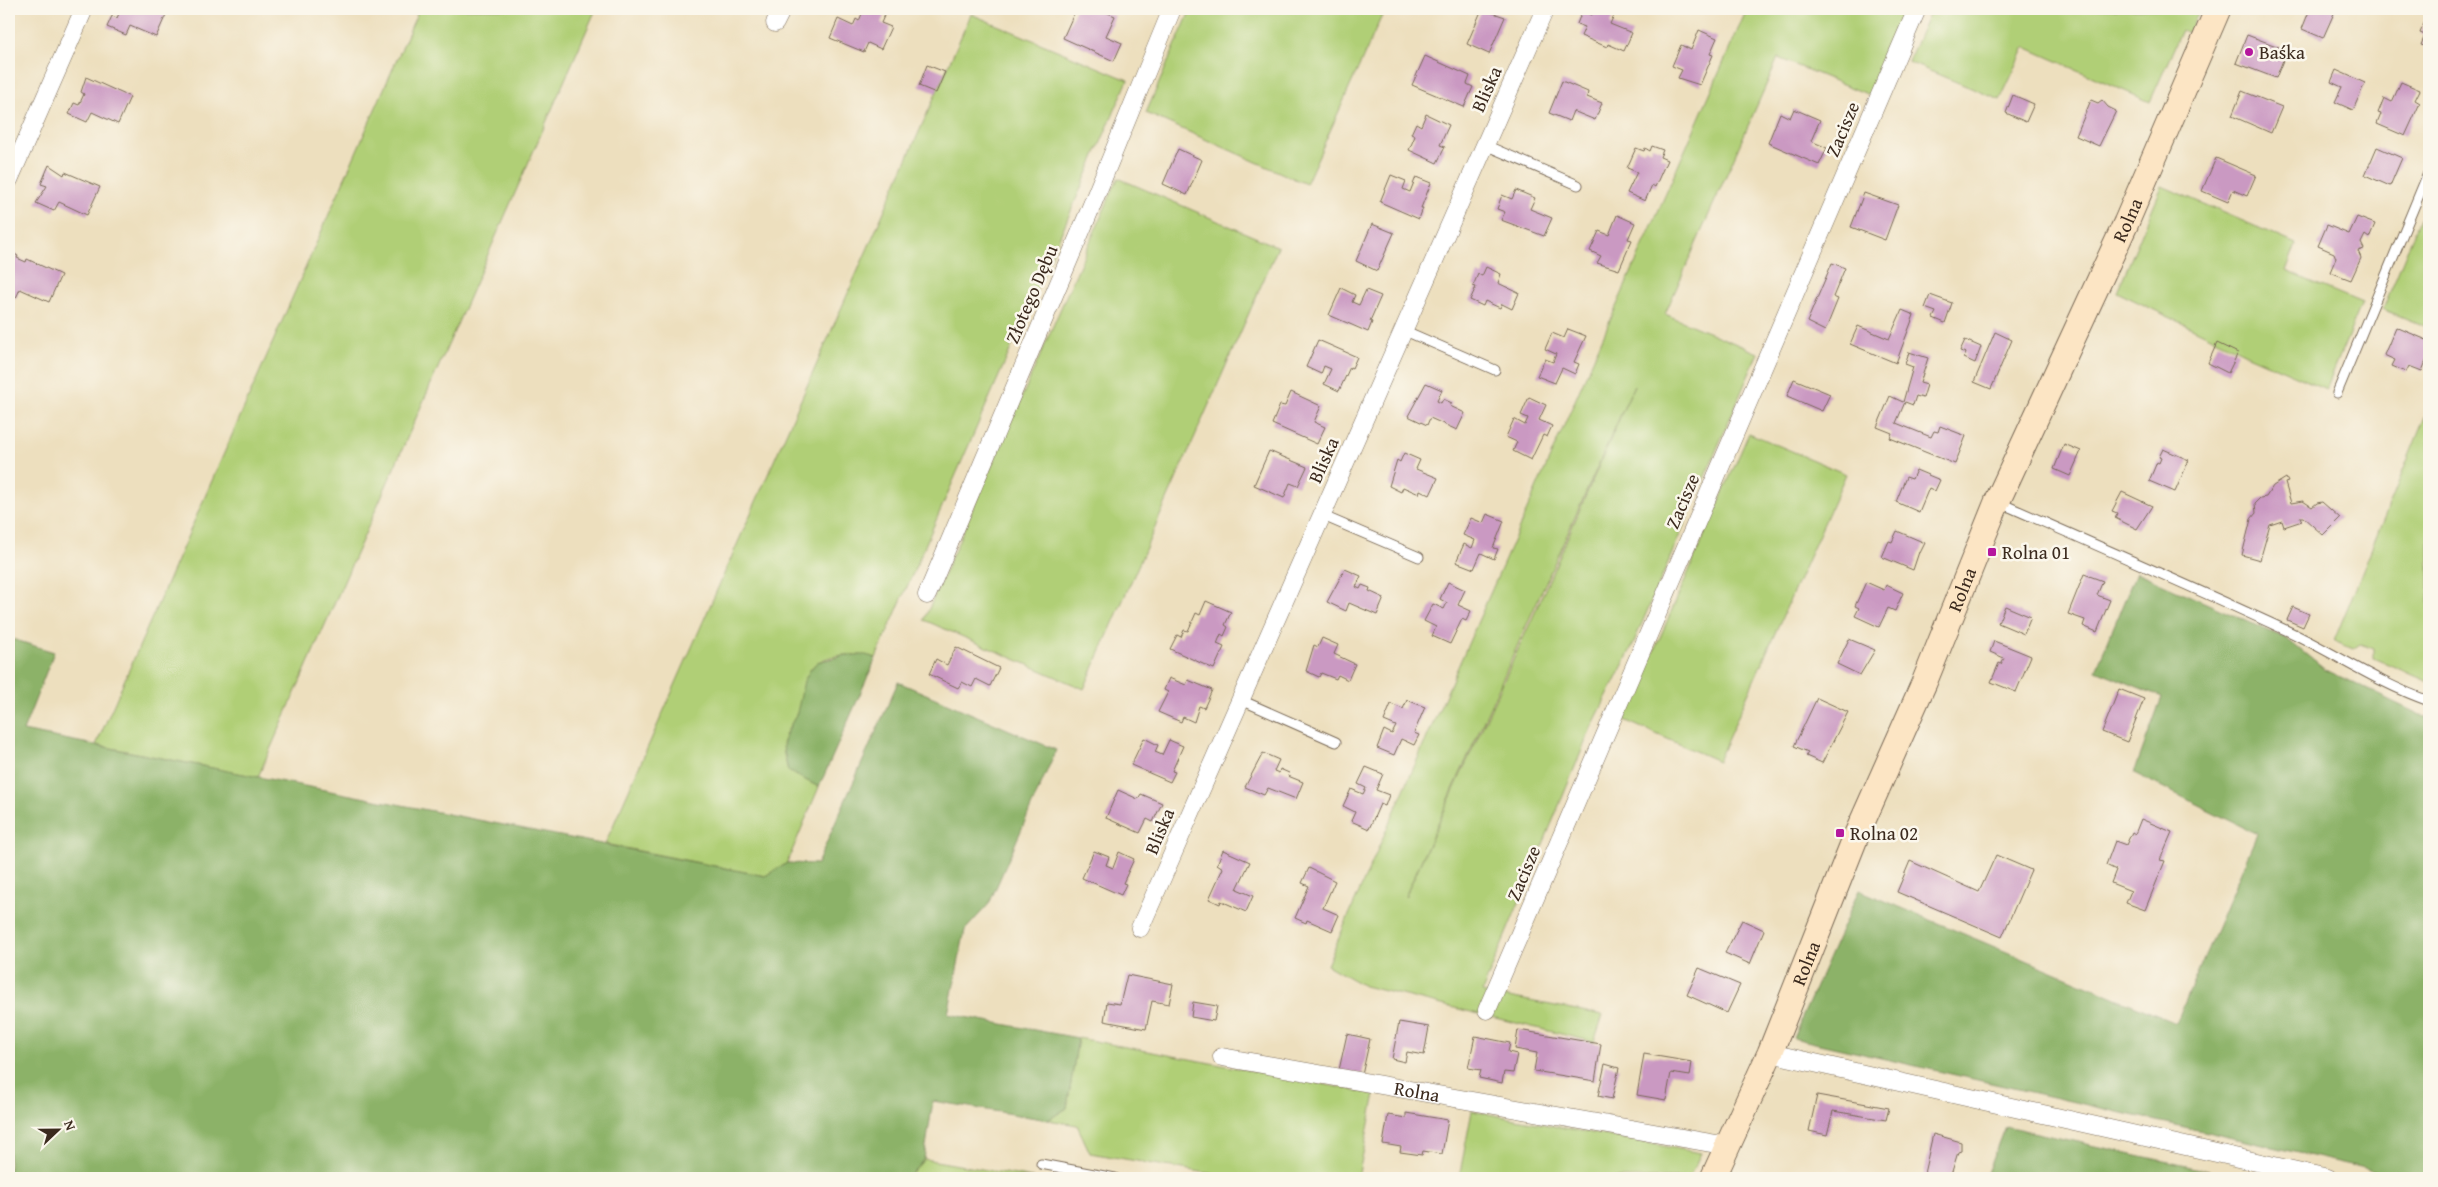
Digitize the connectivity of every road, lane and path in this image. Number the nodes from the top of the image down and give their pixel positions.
1 (84, 9) edge
2 (1172, 9) edge
3 (1545, 9) edge
4 (1917, 9) edge
5 (2218, 9) edge
6 (1485, 144) junction
7 (2429, 171) edge
8 (9, 180) edge
9 (1578, 185) dead end
10 (1403, 330) junction
11 (1495, 370) dead end
12 (2337, 393) dead end
13 (1997, 502) junction
14 (1321, 516) junction
15 (1419, 557) dead end
16 (927, 595) dead end
17 (1240, 700) junction
18 (2429, 701) edge
19 (1336, 742) dead end
20 (1140, 928) dead end
21 (1487, 1010) dead end
22 (1770, 1053) junction
23 (1222, 1057) dead end
24 (1728, 1146) junction
25 (1041, 1164) dead end
26 (1115, 1178) edge
27 (1713, 1178) edge
28 (2328, 1178) edge

1 - 8 street
2 - 16 street, Złotego Dębu
3 - 6 street, Bliska
4 - 21 street, Zacisze
5 - 13 street, Rolna
6 - 9 lane
6 - 10 street, Bliska
7 - 12 lane
10 - 11 lane
10 - 14 street, Bliska
13 - 18 lane
13 - 22 street, Rolna
14 - 15 lane
14 - 17 street, Bliska
17 - 19 lane
17 - 20 street, Bliska
22 - 24 street, Rolna
22 - 28 street
23 - 24 street, Rolna
24 - 27 street, Rolna
25 - 26 lane

